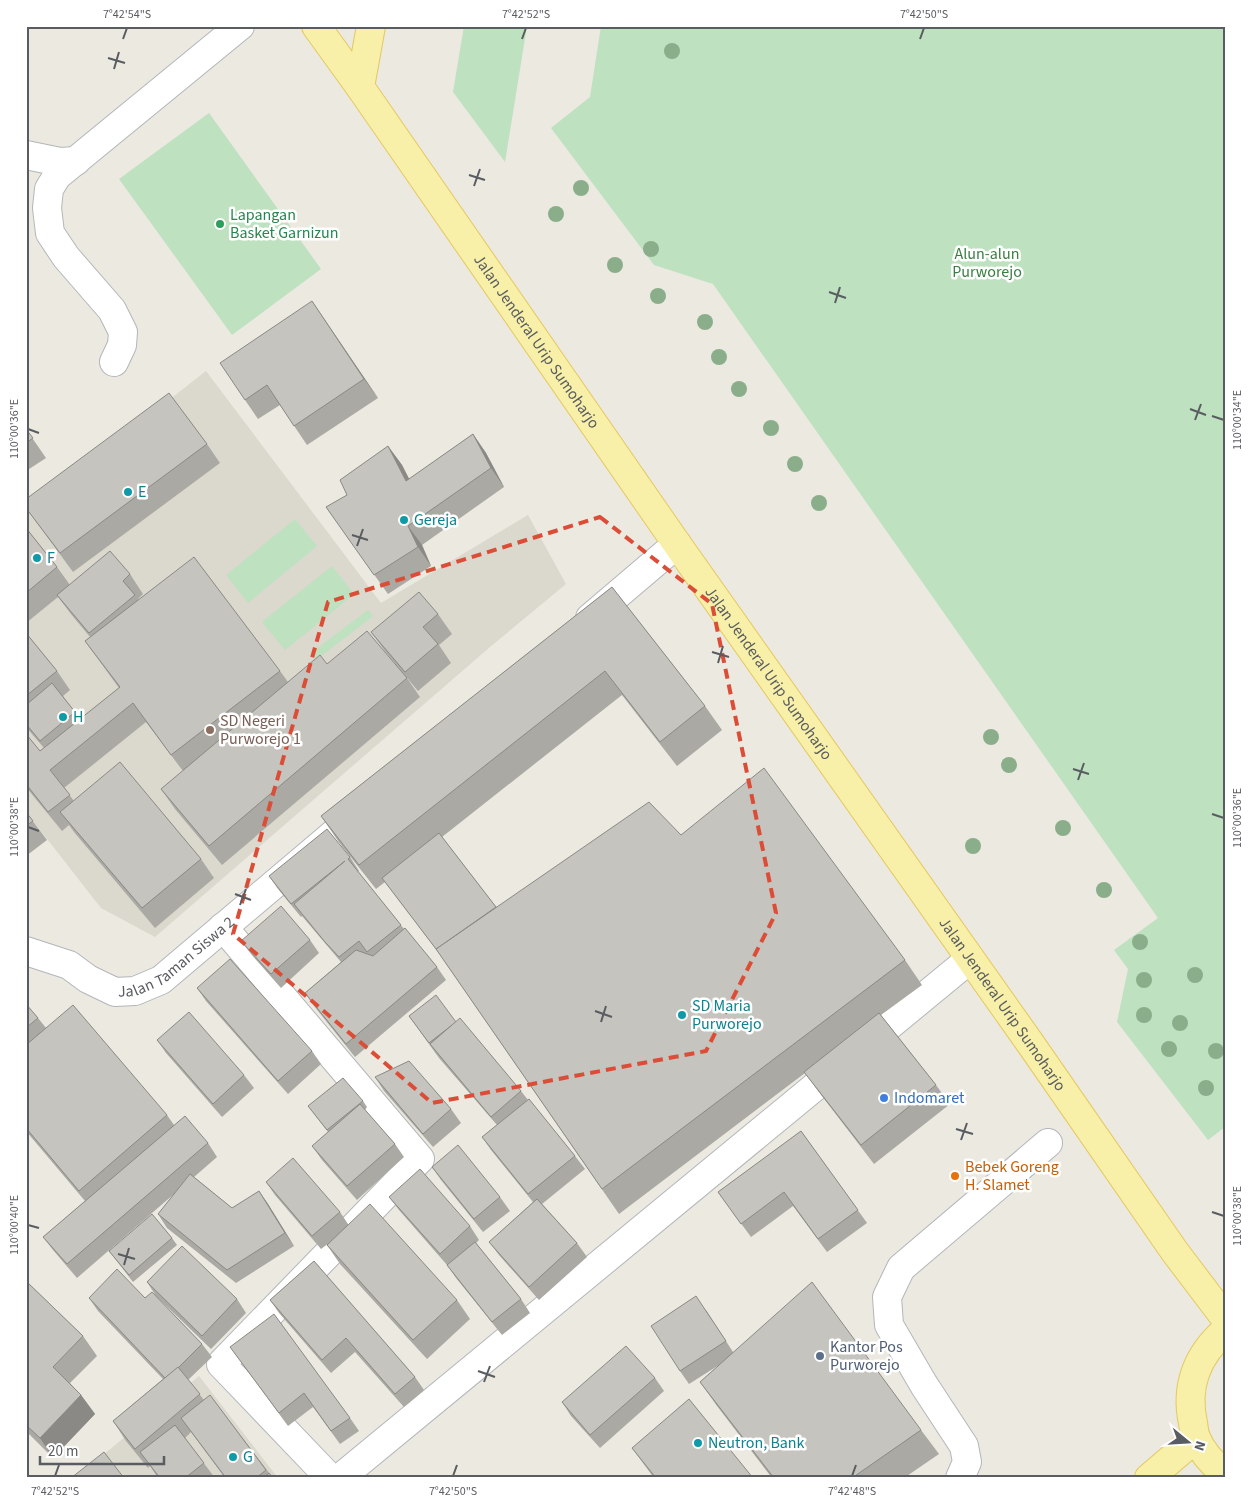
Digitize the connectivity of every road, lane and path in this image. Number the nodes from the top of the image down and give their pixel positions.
1 (240, 26) edge
2 (316, 26) edge
3 (371, 26) edge
4 (360, 87) junction
5 (26, 155) edge
6 (76, 161) junction
7 (114, 362) dead end
8 (677, 544) junction
9 (573, 632) edge
10 (383, 792) edge
11 (223, 927) junction
12 (26, 950) edge
13 (970, 959) junction
14 (1048, 1142) dead end
15 (1225, 1318) edge
16 (1225, 1331) edge
17 (1196, 1438) junction
18 (1225, 1474) edge
19 (330, 1478) edge
20 (340, 1478) edge
21 (960, 1478) edge
22 (1149, 1478) edge

1 - 6 street
2 - 4 main road, Jalan Jenderal Urip Sumoharjo
3 - 4 main road
4 - 8 main road, Jalan Jenderal Urip Sumoharjo
5 - 6 street
6 - 7 street
8 - 9 street
8 - 13 main road, Jalan Jenderal Urip Sumoharjo
10 - 11 street, Jalan Taman Siswa 2
11 - 12 street, Jalan Taman Siswa 2
11 - 19 street
13 - 15 main road, Jalan Jenderal Urip Sumoharjo
13 - 20 street
14 - 21 street
16 - 17 main road
17 - 18 main road
17 - 22 main road

